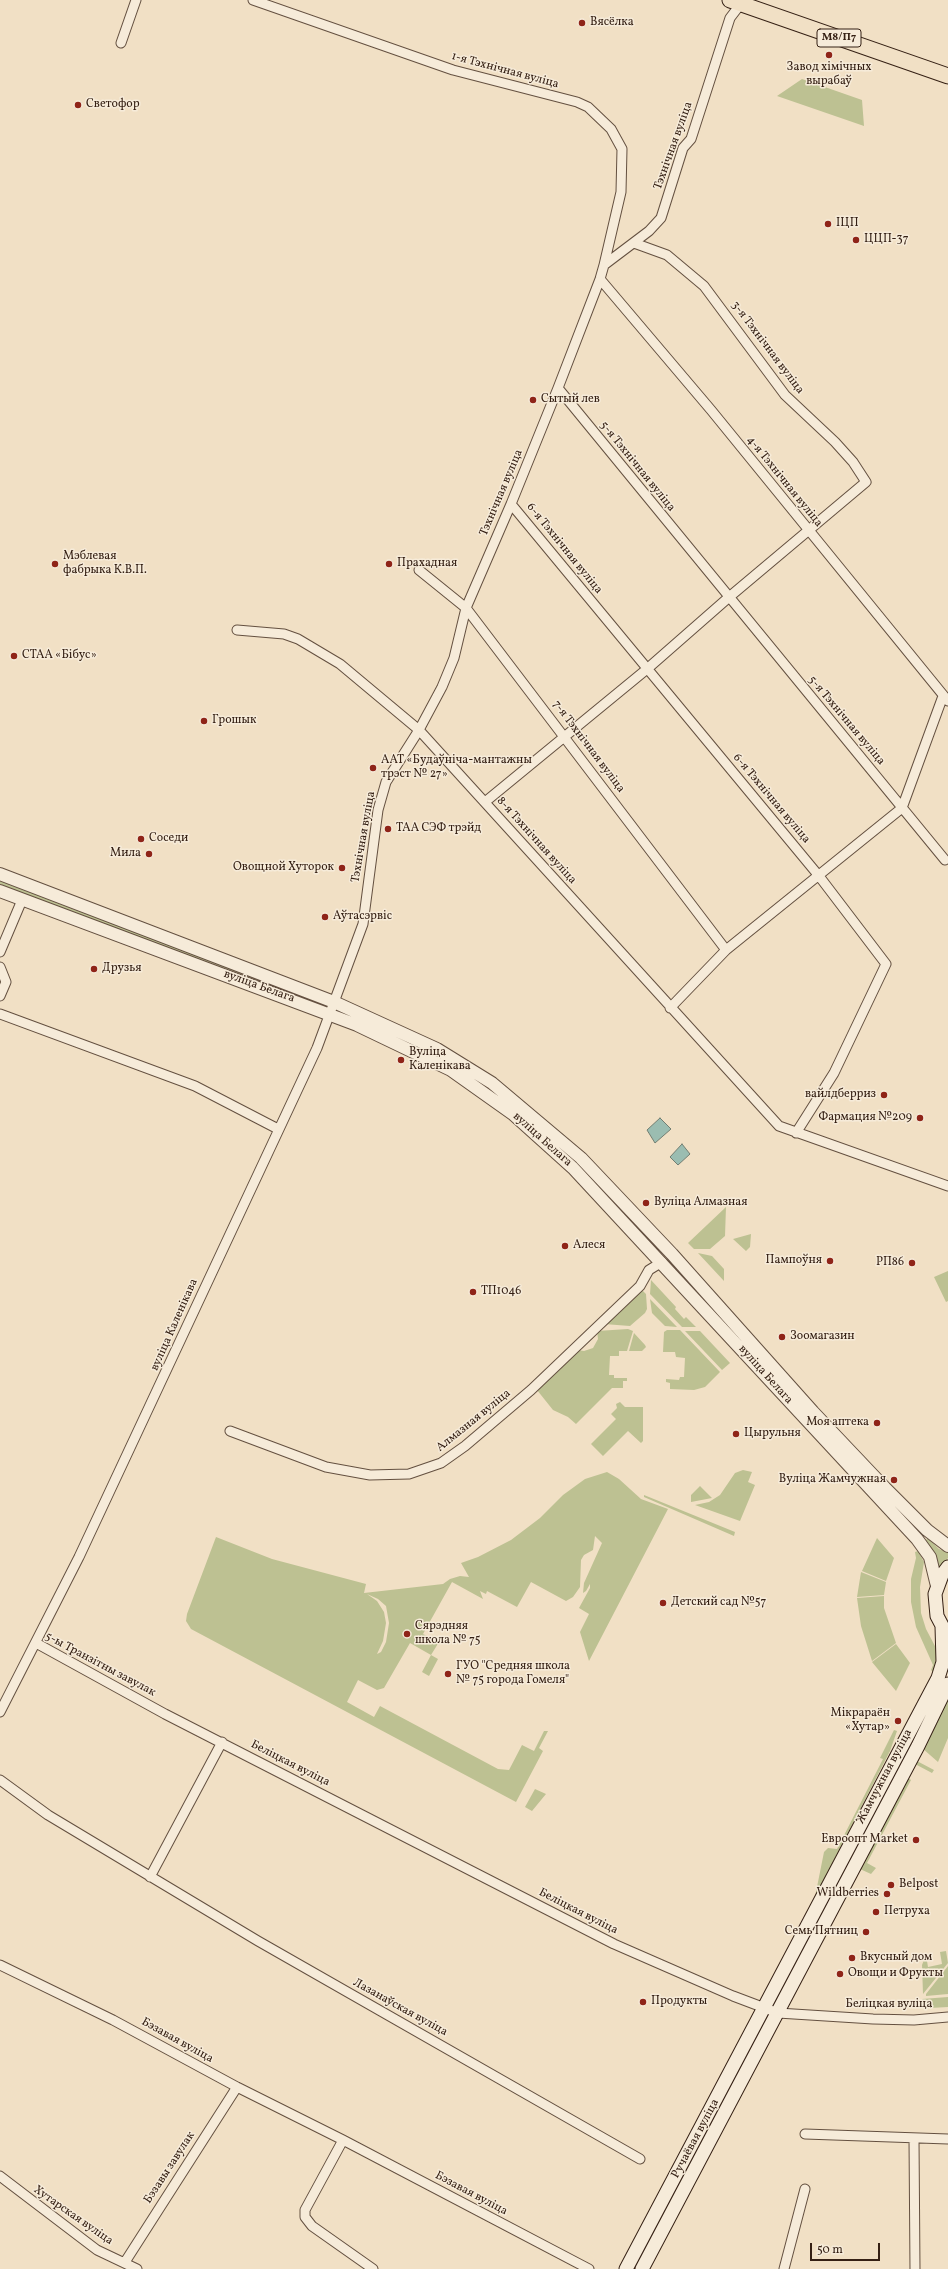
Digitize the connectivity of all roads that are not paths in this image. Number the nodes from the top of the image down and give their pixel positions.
1 (136, 0) edge
2 (253, 0) edge
3 (738, 1) edge
4 (121, 43) dead end
5 (948, 76) edge
6 (634, 243) junction
7 (604, 265) junction
8 (600, 279) junction
9 (558, 388) junction
10 (511, 504) junction
11 (809, 532) junction
12 (418, 570) dead end
13 (728, 598) junction
14 (466, 608) junction
15 (237, 630) dead end
16 (647, 669) junction
17 (946, 698) edge
18 (419, 730) junction
19 (566, 738) junction
20 (485, 802) junction
21 (902, 808) junction
22 (945, 860) dead end
23 (0, 874) edge
24 (819, 876) junction
25 (0, 891) edge
26 (22, 900) junction
27 (726, 950) junction
28 (0, 952) edge
29 (0, 967) edge
30 (0, 996) edge
31 (334, 1002) junction
32 (670, 1008) junction
33 (0, 1014) edge
34 (330, 1014) junction
35 (278, 1129) junction
36 (796, 1133) junction
37 (948, 1186) edge
38 (662, 1262) junction
39 (230, 1431) dead end
40 (948, 1546) edge
41 (948, 1567) edge
42 (937, 1586) junction
43 (945, 1630) edge
44 (36, 1643) junction
45 (948, 1684) edge
46 (0, 1712) edge
47 (222, 1742) junction
48 (0, 1780) edge
49 (150, 1877) junction
50 (0, 1965) edge
51 (763, 2008) junction
52 (778, 2013) junction
53 (948, 2017) edge
54 (237, 2087) junction
55 (805, 2134) dead end
56 (914, 2139) junction
57 (948, 2139) edge
58 (343, 2140) junction
59 (640, 2160) dead end
60 (0, 2176) edge
61 (805, 2189) dead end
62 (125, 2262) junction
63 (137, 2269) edge
64 (372, 2269) edge
65 (589, 2269) edge
66 (626, 2269) edge
67 (642, 2269) edge
68 (784, 2269) edge
69 (915, 2269) edge

1 - 4 street
2 - 7 street, 1-я Тэхнічная вуліца
3 - 5 main road, М8/П7
3 - 6 street, Тэхнічная вуліца
6 - 7 street, Тэхнічная вуліца
6 - 11 street, 3-я Тэхнічная вуліца
7 - 8 street, Тэхнічная вуліца
8 - 9 street, Тэхнічная вуліца
8 - 11 street, 4-я Тэхнічная вуліца
9 - 10 street, Тэхнічная вуліца
9 - 13 street, 5-я Тэхнічная вуліца
10 - 14 street, Тэхнічная вуліца
10 - 16 street, 6-я Тэхнічная вуліца
11 - 13 street
11 - 17 street, 4-я Тэхнічная вуліца
12 - 14 street, 7-я Тэхнічная вуліца
13 - 16 street
13 - 21 street, 5-я Тэхнічная вуліца
14 - 18 street, Тэхнічная вуліца
14 - 19 street, 7-я Тэхнічная вуліца
15 - 18 street, 8-я Тэхнічная вуліца
16 - 19 street
16 - 24 street, 6-я Тэхнічная вуліца
17 - 21 street
18 - 20 street, 8-я Тэхнічная вуліца
18 - 31 street, Тэхнічная вуліца
19 - 20 street
19 - 27 street, 7-я Тэхнічная вуліца
20 - 32 street, 8-я Тэхнічная вуліца
21 - 22 street, 5-я Тэхнічная вуліца
21 - 24 street
23 - 31 street, вуліца Белага
24 - 27 street
24 - 36 street, 6-я Тэхнічная вуліца
25 - 26 street, вуліца Белага
26 - 28 street
26 - 34 street, вуліца Белага
27 - 32 street
29 - 30 street
31 - 34 street, Тэхнічная вуліца
31 - 40 street, вуліца Белага
32 - 36 street, 8-я Тэхнічная вуліца
33 - 35 street
34 - 35 street, вуліца Каленікава
34 - 38 street, вуліца Белага
35 - 44 street, вуліца Каленікава
36 - 37 street
38 - 39 street, Алмазная вуліца
38 - 42 street, вуліца Белага
41 - 42 main road
42 - 43 main road, Жамчужная вуліца
43 - 51 main road, Жамчужная вуліца
44 - 46 street, 5-ы Транзітны завулак
44 - 47 street, 5-ы Транзітны завулак
45 - 52 main road, Жамчужная вуліца
47 - 49 street
47 - 51 street, Беліцкая вуліца
48 - 49 street
49 - 59 street, Лазанаўская вуліца
50 - 54 street, Бэзавая вуліца
51 - 52 street, Беліцкая вуліца
51 - 66 main road, Ручаёвая вуліца
52 - 53 street, Беліцкая вуліца
52 - 67 main road, Ручаёвая вуліца
54 - 58 street, Бэзавая вуліца
54 - 62 street, Бэзавы завулак
55 - 56 street
56 - 57 street
56 - 69 street
58 - 64 street
58 - 65 street, Бэзавая вуліца
60 - 62 street, Хутарская вуліца
61 - 68 street
62 - 63 street, Хутарская вуліца

